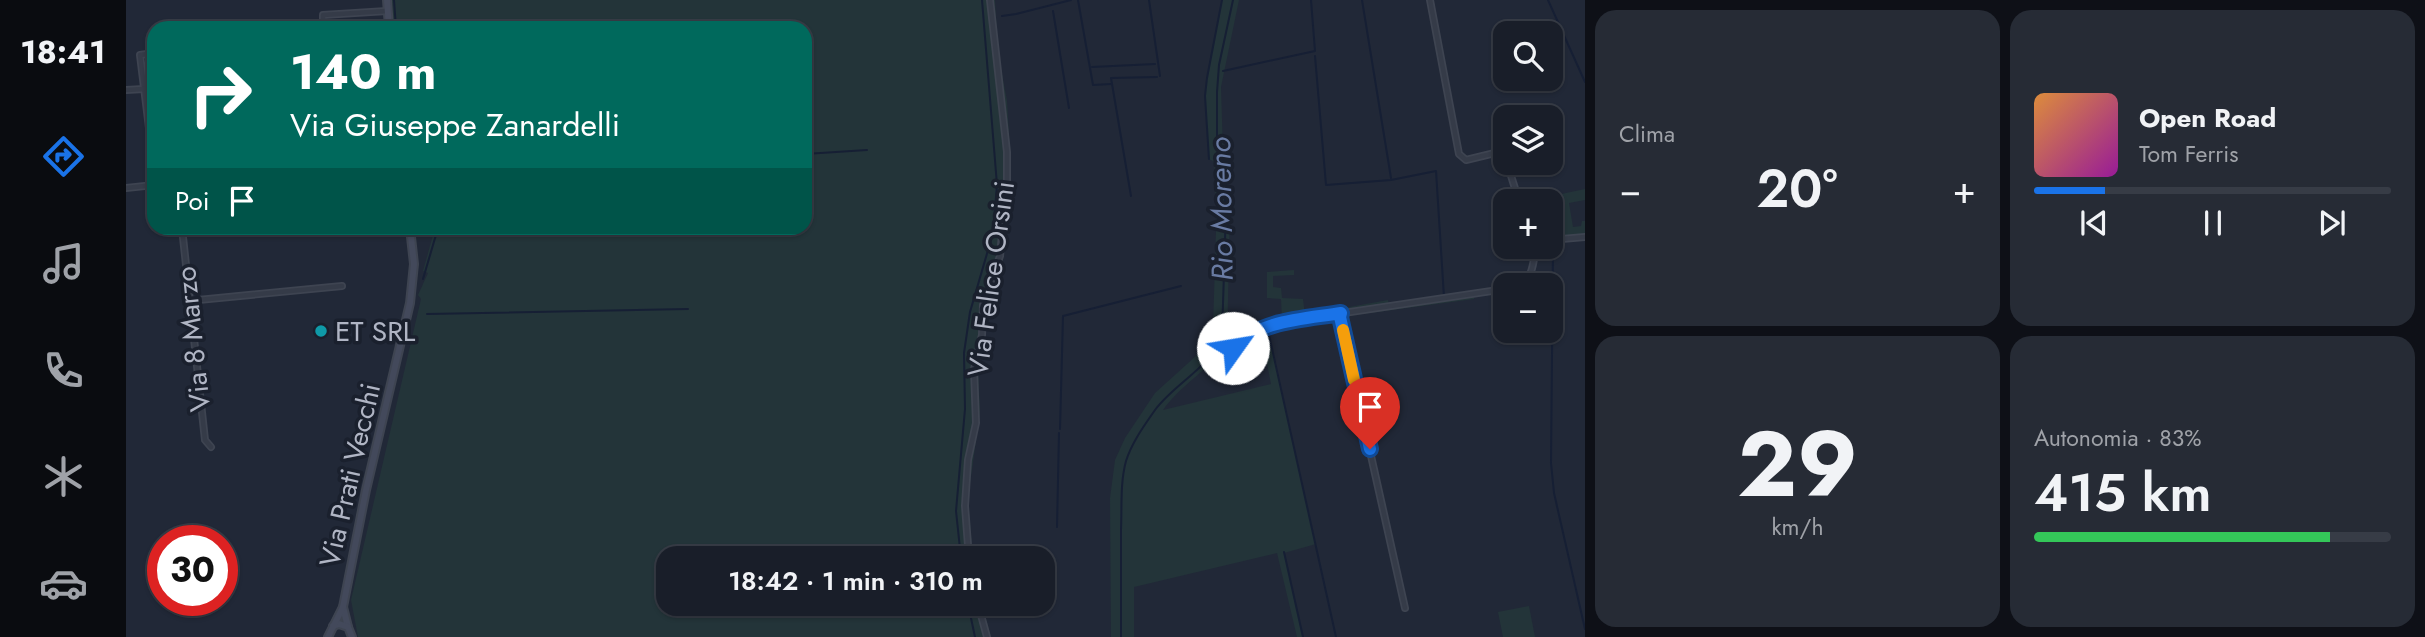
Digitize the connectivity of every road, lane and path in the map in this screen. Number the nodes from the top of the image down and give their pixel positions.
1 (387, 0) edge
2 (990, 0) edge
3 (1430, 0) edge
4 (387, 10) junction
5 (323, 21) edge
6 (388, 21) edge
7 (147, 54) edge
8 (144, 89) junction
9 (126, 90) edge
10 (147, 112) edge
11 (1493, 153) edge
12 (147, 186) edge
13 (126, 188) edge
14 (182, 235) edge
15 (411, 235) edge
16 (1585, 237) edge
17 (1563, 239) edge
18 (342, 286) dead end
19 (1493, 291) edge
20 (188, 301) junction
21 (1341, 313) junction
22 (1227, 356) dead end
23 (211, 447) dead end
24 (968, 546) edge
25 (343, 607) junction
26 (1405, 608) dead end
27 (981, 616) edge
28 (333, 626) junction
29 (348, 627) junction
30 (328, 637) edge
31 (352, 637) edge
32 (987, 637) edge

1 - 4 main road
2 - 24 street, Via Felice Orsini
3 - 11 street
4 - 5 street
4 - 6 main road
7 - 8 street
8 - 9 street
8 - 10 street
12 - 13 street
14 - 20 street, Via 8 Marzo
15 - 25 main road, Via Prati Vecchi
16 - 17 street
18 - 20 street
19 - 21 street
20 - 23 street, Via 8 Marzo
21 - 22 street
21 - 26 street
25 - 28 main road, Via Prati Vecchi
25 - 29 main road, Via Prati Vecchi
27 - 32 street
28 - 29 main road
28 - 30 main road, Via Prati Vecchi
29 - 31 main road, Via Prati Vecchi

